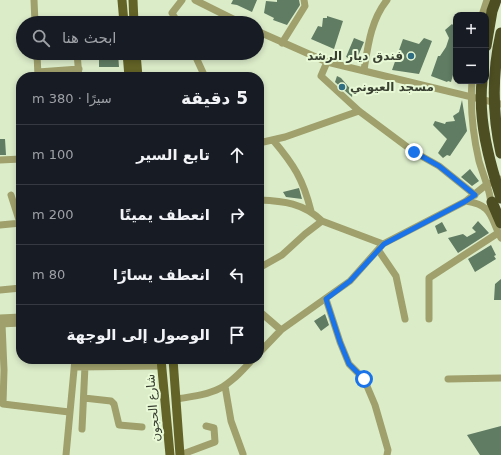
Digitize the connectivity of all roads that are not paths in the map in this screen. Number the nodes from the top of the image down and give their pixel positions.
1 (34, 0) edge
2 (122, 0) edge
3 (133, 0) edge
4 (182, 0) edge
5 (195, 0) edge
6 (304, 0) edge
7 (387, 0) edge
8 (487, 0) edge
9 (496, 0) edge
10 (483, 12) edge
11 (35, 16) edge
12 (123, 16) edge
13 (134, 16) edge
14 (173, 16) edge
15 (227, 16) edge
16 (489, 28) edge
17 (501, 33) edge
18 (264, 34) edge
19 (282, 43) junction
20 (37, 60) edge
21 (78, 60) edge
22 (127, 60) edge
23 (137, 60) edge
24 (197, 60) edge
25 (327, 62) junction
26 (79, 69) joint
27 (364, 70) junction
28 (38, 72) edge
29 (58, 72) edge
30 (128, 72) edge
31 (138, 72) edge
32 (202, 72) edge
33 (472, 84) edge
34 (482, 84) edge
35 (471, 98) junction
36 (501, 104) edge
37 (359, 111) junction
38 (273, 140) junction
39 (264, 141) edge
40 (501, 153) edge
41 (16, 159) edge
42 (0, 160) edge
43 (501, 179) edge
44 (486, 185) junction
45 (11, 195) dead end
46 (475, 195) junction
47 (264, 200) edge
48 (497, 200) edge
49 (466, 201) junction
50 (16, 211) edge
51 (311, 211) junction
52 (491, 214) junction
53 (322, 221) junction
54 (16, 223) edge
55 (0, 225) edge
56 (500, 231) edge
57 (384, 244) junction
58 (379, 252) junction
59 (264, 265) edge
60 (16, 288) edge
61 (0, 290) edge
62 (326, 299) junction
63 (264, 315) edge
64 (16, 318) edge
65 (429, 318) dead end
66 (405, 319) dead end
67 (1, 322) edge
68 (16, 323) edge
69 (281, 330) junction
70 (264, 348) edge
71 (75, 364) edge
72 (78, 364) edge
73 (123, 364) edge
74 (161, 364) edge
75 (173, 364) edge
76 (248, 364) edge
77 (85, 366) junction
78 (448, 378) dead end
79 (501, 378) edge
80 (225, 386) junction
81 (84, 398) junction
82 (176, 399) junction
83 (69, 412) junction
84 (206, 426) dead end
85 (142, 427) dead end
86 (82, 429) dead end
87 (243, 454) edge
88 (66, 455) edge
89 (170, 455) edge
90 (180, 455) edge
91 (387, 455) edge

1 - 11 street
2 - 12 main road
3 - 13 main road
4 - 14 street
5 - 15 street
6 - 19 street
7 - 27 street
8 - 10 street
9 - 16 highway
17 - 40 highway, bridge
18 - 19 street
19 - 25 street
20 - 28 street
21 - 26 street
22 - 30 main road
23 - 31 main road
24 - 32 street
25 - 27 street
25 - 37 street
26 - 29 street
27 - 35 street
33 - 35 street
34 - 48 highway, bridge
35 - 36 street
35 - 44 street
37 - 38 street
37 - 46 street
38 - 39 street
38 - 51 street
41 - 42 street
43 - 44 street
44 - 46 street
44 - 48 street
45 - 50 street
46 - 49 street
47 - 51 street
48 - 52 street
48 - 56 highway
49 - 52 street
49 - 57 street
51 - 53 street
52 - 56 street
53 - 57 street
53 - 59 street
54 - 55 street
56 - 65 street
57 - 58 street
58 - 62 street
58 - 66 street
60 - 61 street
62 - 69 street
62 - 91 street
63 - 69 street
64 - 67 street
67 - 68 street
67 - 83 street
69 - 70 street
71 - 83 street
72 - 77 street
73 - 77 street
74 - 89 main road, شارع الحجون
75 - 82 main road, شارع الحجون
76 - 80 street
77 - 81 street
78 - 79 street
80 - 82 street
80 - 87 street
81 - 85 street
81 - 86 street
82 - 90 main road, شارع الحجون
83 - 88 street
84 - 90 street

